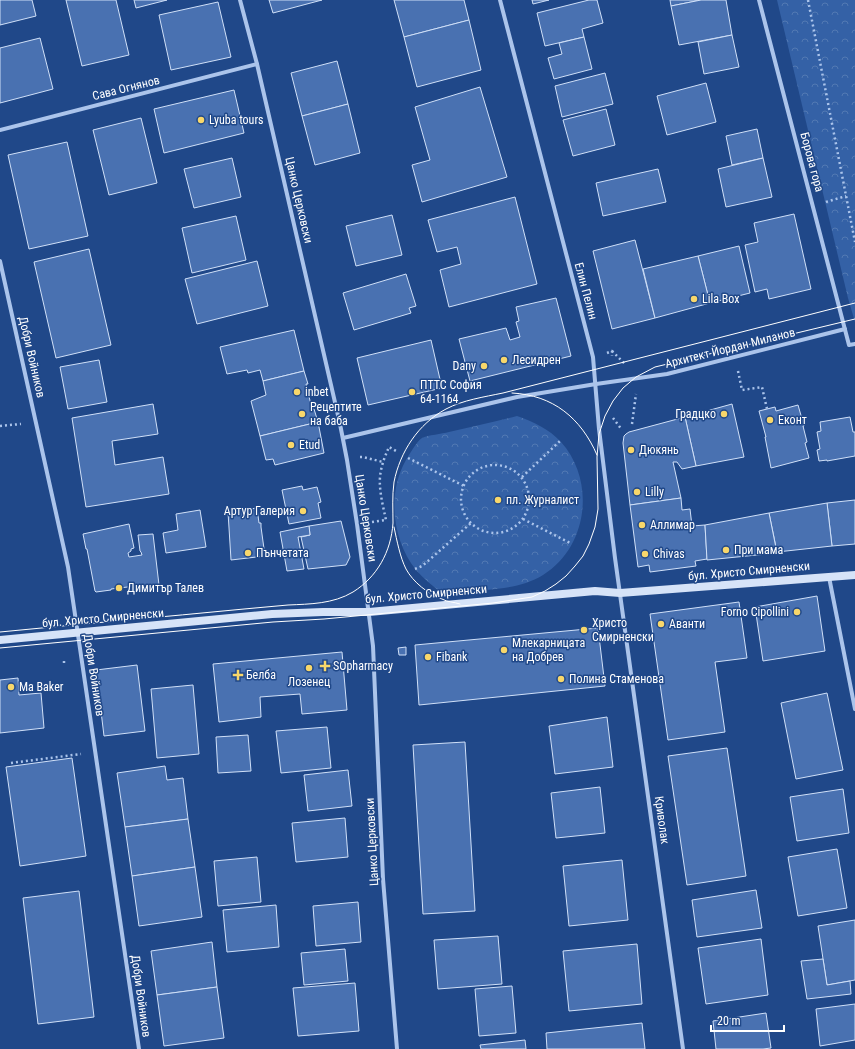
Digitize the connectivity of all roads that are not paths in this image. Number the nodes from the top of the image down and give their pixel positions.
1 (240, 0) edge
2 (500, 0) edge
3 (759, 0) edge
4 (257, 64) junction
5 (0, 130) edge
6 (0, 261) edge
7 (845, 329) junction
8 (855, 344) edge
9 (596, 384) junction
10 (343, 438) junction
11 (855, 575) edge
12 (829, 576) junction
13 (620, 593) junction
14 (369, 612) junction
15 (77, 632) junction
16 (0, 640) edge
17 (855, 709) edge
18 (139, 1049) edge
19 (397, 1049) edge
20 (683, 1049) edge

1 - 4 street, Цанко Церковски
2 - 9 street, Елин Пелин
3 - 7 street, Борова гора
4 - 5 street, Сава Огнянов
4 - 10 street, Цанко Церковски
6 - 15 street, Добри Войников
7 - 8 street
7 - 9 street, Архитект Йордан Миланов
9 - 10 street
9 - 13 street, Елин Пелин
10 - 14 street, Цанко Церковски
11 - 12 street, бул. Христо Смирненски
12 - 13 street, бул. Христо Смирненски
12 - 17 street
13 - 14 street, бул. Христо Смирненски
13 - 20 street, Криволак
14 - 15 street, бул. Христо Смирненски
14 - 19 street, Цанко Церковски
15 - 16 street, бул. Христо Смирненски
15 - 18 street, Добри Войников

